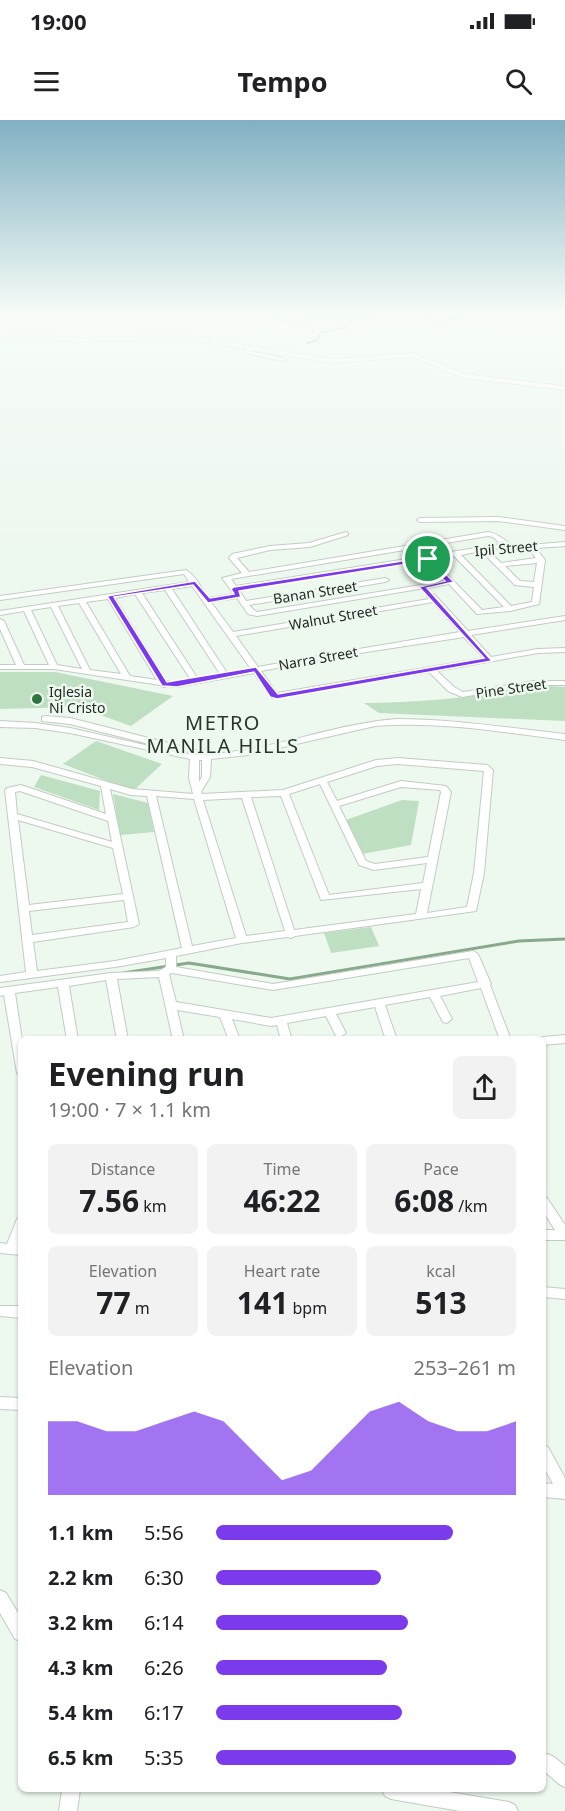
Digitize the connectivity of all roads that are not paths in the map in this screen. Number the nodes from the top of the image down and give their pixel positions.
1 (420, 520) dead end
2 (565, 528) edge
3 (345, 534) dead end
4 (565, 544) edge
5 (507, 546) junction
6 (530, 546) junction
7 (483, 549) junction
8 (456, 554) junction
9 (428, 559) junction
10 (541, 560) junction
11 (499, 565) junction
12 (373, 567) junction
13 (246, 573) junction
14 (385, 580) junction
15 (450, 582) junction
16 (195, 583) junction
17 (538, 585) junction
18 (167, 587) junction
19 (422, 587) junction
20 (395, 591) junction
21 (137, 592) junction
22 (236, 592) junction
23 (110, 596) junction
24 (0, 598) edge
25 (81, 600) junction
26 (208, 600) junction
27 (434, 600) junction
28 (245, 603) junction
29 (54, 604) junction
30 (27, 609) junction
31 (510, 609) junction
32 (0, 613) edge
33 (565, 618) edge
34 (0, 621) edge
35 (465, 633) junction
36 (232, 634) junction
37 (565, 650) edge
38 (489, 659) junction
39 (21, 667) junction
40 (54, 667) junction
41 (0, 668) edge
42 (431, 669) junction
43 (256, 670) junction
44 (87, 671) junction
45 (225, 676) junction
46 (127, 678) junction
47 (196, 681) junction
48 (565, 683) edge
49 (164, 685) junction
50 (0, 717) edge
51 (0, 724) edge
52 (565, 732) edge
53 (565, 737) edge
54 (194, 754) junction
55 (207, 754) junction
56 (0, 760) edge
57 (323, 782) junction
58 (105, 786) junction
59 (284, 793) junction
60 (198, 794) junction
61 (151, 795) junction
62 (246, 797) junction
63 (336, 804) junction
64 (14, 816) junction
65 (112, 819) junction
66 (117, 846) junction
67 (433, 859) junction
68 (426, 885) junction
69 (127, 897) junction
70 (25, 908) junction
71 (421, 915) junction
72 (291, 934) junction
73 (29, 939) junction
74 (242, 940) junction
75 (188, 949) junction
76 (171, 954) junction
77 (166, 971) junction
78 (32, 974) junction
79 (111, 976) junction
80 (0, 979) edge
81 (63, 984) junction
82 (486, 984) junction
83 (5, 992) edge
84 (433, 993) junction
85 (378, 1002) junction
86 (170, 1005) junction
87 (330, 1012) junction
88 (224, 1013) junction
89 (447, 1019) dead end
90 (281, 1021) junction
91 (340, 1033) dead end
92 (72, 1036) edge
93 (122, 1036) edge
94 (178, 1036) edge
95 (233, 1036) edge
96 (286, 1036) edge
97 (391, 1036) edge
98 (505, 1036) edge
99 (565, 1039) edge
100 (546, 1041) edge
101 (18, 1055) edge
102 (546, 1206) edge
103 (18, 1230) edge
104 (546, 1235) edge
105 (565, 1235) edge
106 (11, 1249) edge
107 (546, 1292) edge
108 (565, 1294) edge
109 (0, 1311) edge
110 (18, 1312) edge
111 (0, 1403) edge
112 (18, 1404) edge
113 (546, 1457) edge
114 (546, 1490) edge
115 (565, 1492) edge
116 (0, 1598) edge
117 (18, 1628) edge
118 (548, 1763) dead end
119 (565, 1778) edge
120 (71, 1792) edge
121 (403, 1792) edge
122 (68, 1811) edge
123 (509, 1811) edge

1 - 2 street
3 - 13 street
4 - 6 street, Ipil Street
5 - 6 street, Ipil Street
5 - 7 street, Ipil Street
5 - 13 street
6 - 10 street
7 - 8 street, Ipil Street
7 - 11 street
8 - 9 street, Ipil Street
8 - 31 street
9 - 12 street, Ipil Street
9 - 15 street
10 - 11 street
10 - 17 street
11 - 17 street
12 - 14 street
12 - 22 street, Ipil Street
13 - 22 street
14 - 20 street
14 - 28 street, Banan Street
15 - 19 street
15 - 31 street
16 - 18 street
16 - 24 street
16 - 26 street
17 - 31 street
18 - 21 street
18 - 45 street
19 - 20 street
19 - 27 street
20 - 28 street
21 - 23 street
21 - 47 street
22 - 26 street, Ipil Street
22 - 28 street
23 - 25 street
23 - 49 street
25 - 29 street
25 - 46 street
26 - 36 street
27 - 35 street
27 - 36 street, Walnut Street
29 - 30 street
29 - 44 street
30 - 32 street
30 - 40 street
33 - 35 street, Narra Street
34 - 39 street
35 - 38 street
35 - 43 street, Narra Street
36 - 43 street
37 - 38 street
38 - 42 street
39 - 40 street, Narra Street
39 - 41 street, Narra Street
40 - 44 street, Narra Street
42 - 43 street
42 - 48 street, Pine Street
43 - 45 street, Narra Street
44 - 46 street, Narra Street
45 - 47 street, Narra Street
46 - 49 street, Narra Street
47 - 49 street, Narra Street
50 - 54 street
51 - 54 street
52 - 55 street
53 - 55 street
54 - 55 street
54 - 60 street
55 - 60 street
56 - 58 street
57 - 59 street
57 - 63 street
57 - 71 street
58 - 61 street
58 - 65 street
59 - 62 street
59 - 68 street
60 - 61 street
60 - 62 street
60 - 74 street
61 - 75 street
62 - 72 street
63 - 67 street
63 - 67 street
64 - 65 street
64 - 66 street
64 - 70 street
65 - 66 street
66 - 69 street
67 - 68 street
68 - 71 street
69 - 70 street
69 - 73 street
70 - 73 street
71 - 72 street
72 - 74 street
73 - 78 street
74 - 75 street
75 - 76 street
76 - 77 street
76 - 78 street
77 - 79 street
77 - 82 street
77 - 86 street
78 - 80 street
79 - 81 street
79 - 93 street
81 - 83 street
81 - 92 street
82 - 84 street
82 - 98 street
83 - 101 street
84 - 85 street
84 - 89 street
85 - 87 street
85 - 97 street
86 - 88 street
86 - 94 street
87 - 90 street
87 - 91 street
88 - 90 street
88 - 95 street
90 - 96 street
99 - 100 street
102 - 105 street
103 - 106 street
104 - 105 street
107 - 108 street
109 - 110 street
111 - 112 street
113 - 115 street
114 - 115 street
116 - 117 street
118 - 119 street
120 - 122 street
121 - 123 street

